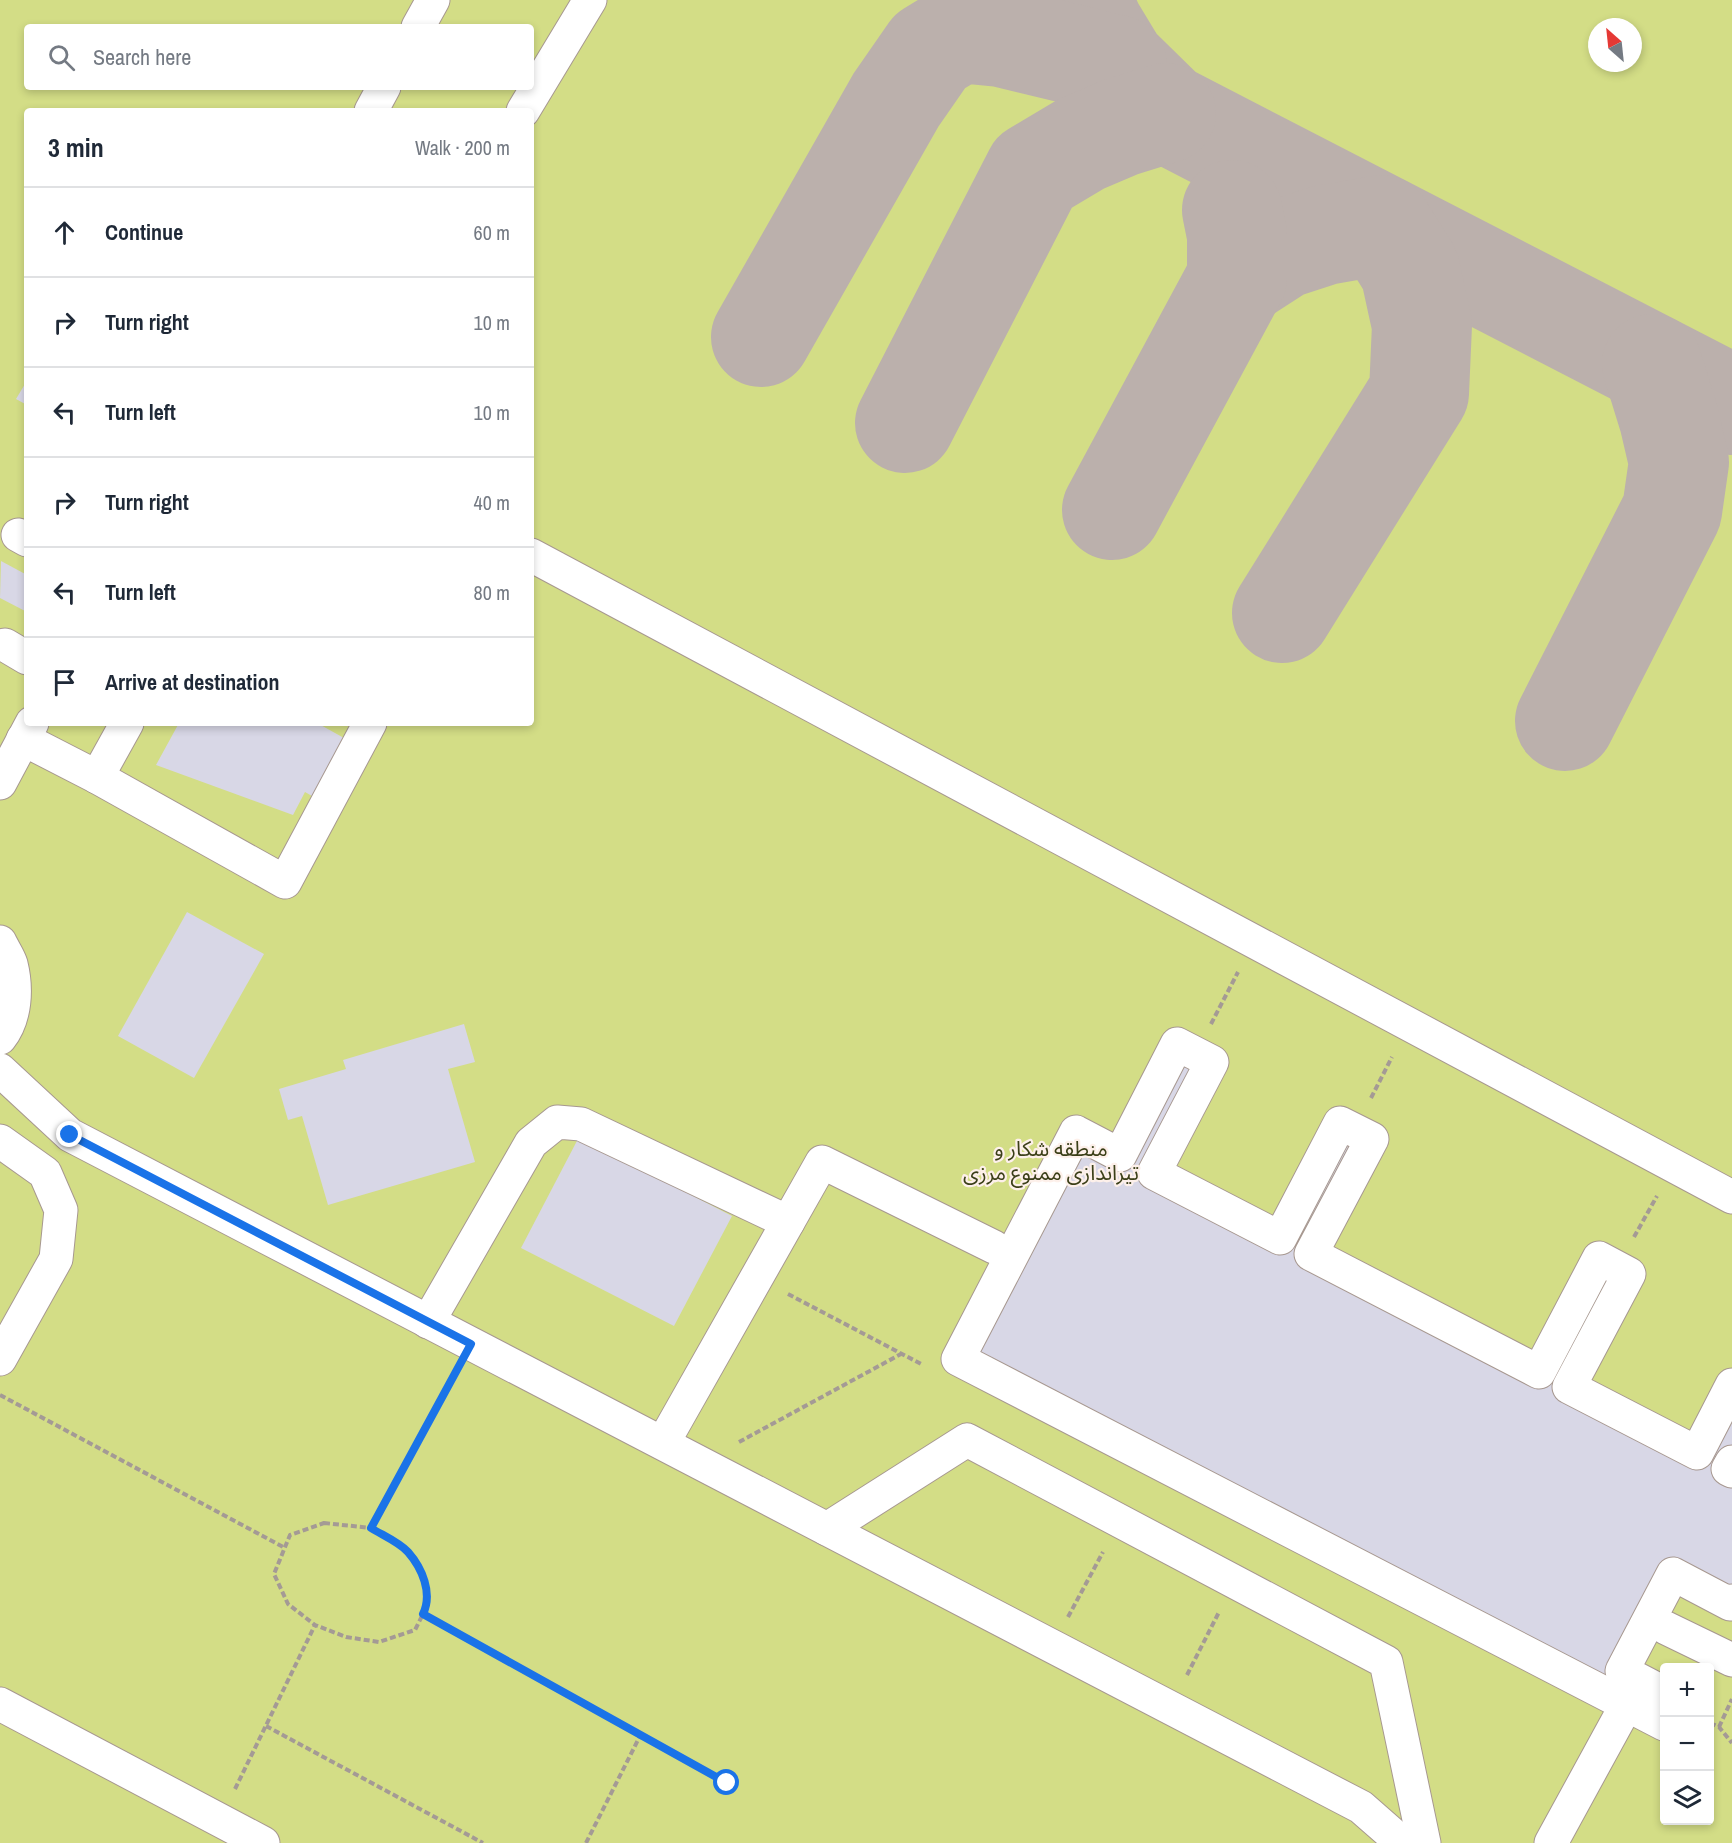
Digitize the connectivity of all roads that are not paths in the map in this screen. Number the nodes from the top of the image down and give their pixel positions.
1 (433, 0) edge
2 (590, 0) edge
3 (420, 24) edge
4 (382, 90) edge
5 (373, 108) edge
6 (525, 108) edge
7 (534, 557) edge
8 (125, 726) edge
9 (368, 726) edge
10 (28, 731) edge
11 (97, 777) junction
12 (0, 783) edge
13 (0, 942) edge
14 (0, 1038) edge
15 (0, 1070) edge
16 (0, 1141) edge
17 (1732, 1197) edge
18 (788, 1222) junction
19 (994, 1247) dead end
20 (428, 1322) junction
21 (0, 1359) edge
22 (1732, 1385) edge
23 (663, 1443) junction
24 (1732, 1462) edge
25 (1732, 1471) edge
26 (827, 1529) junction
27 (1732, 1601) edge
28 (1666, 1628) dead end
29 (1732, 1660) edge
30 (1660, 1690) edge
31 (0, 1704) edge
32 (1627, 1704) junction
33 (1660, 1721) edge
34 (263, 1843) edge
35 (1402, 1843) edge
36 (1424, 1843) edge
37 (1551, 1843) edge

1 - 3 street
2 - 6 street
4 - 5 street
7 - 17 street
8 - 11 street
9 - 11 street
10 - 11 street
10 - 12 street
13 - 14 street
15 - 20 street
16 - 21 street
18 - 19 street
18 - 20 street
18 - 23 street
20 - 23 street
22 - 32 street
23 - 26 street
24 - 25 street
26 - 35 street
26 - 36 street
27 - 30 street
28 - 29 street
31 - 34 street
32 - 33 street
32 - 37 street

